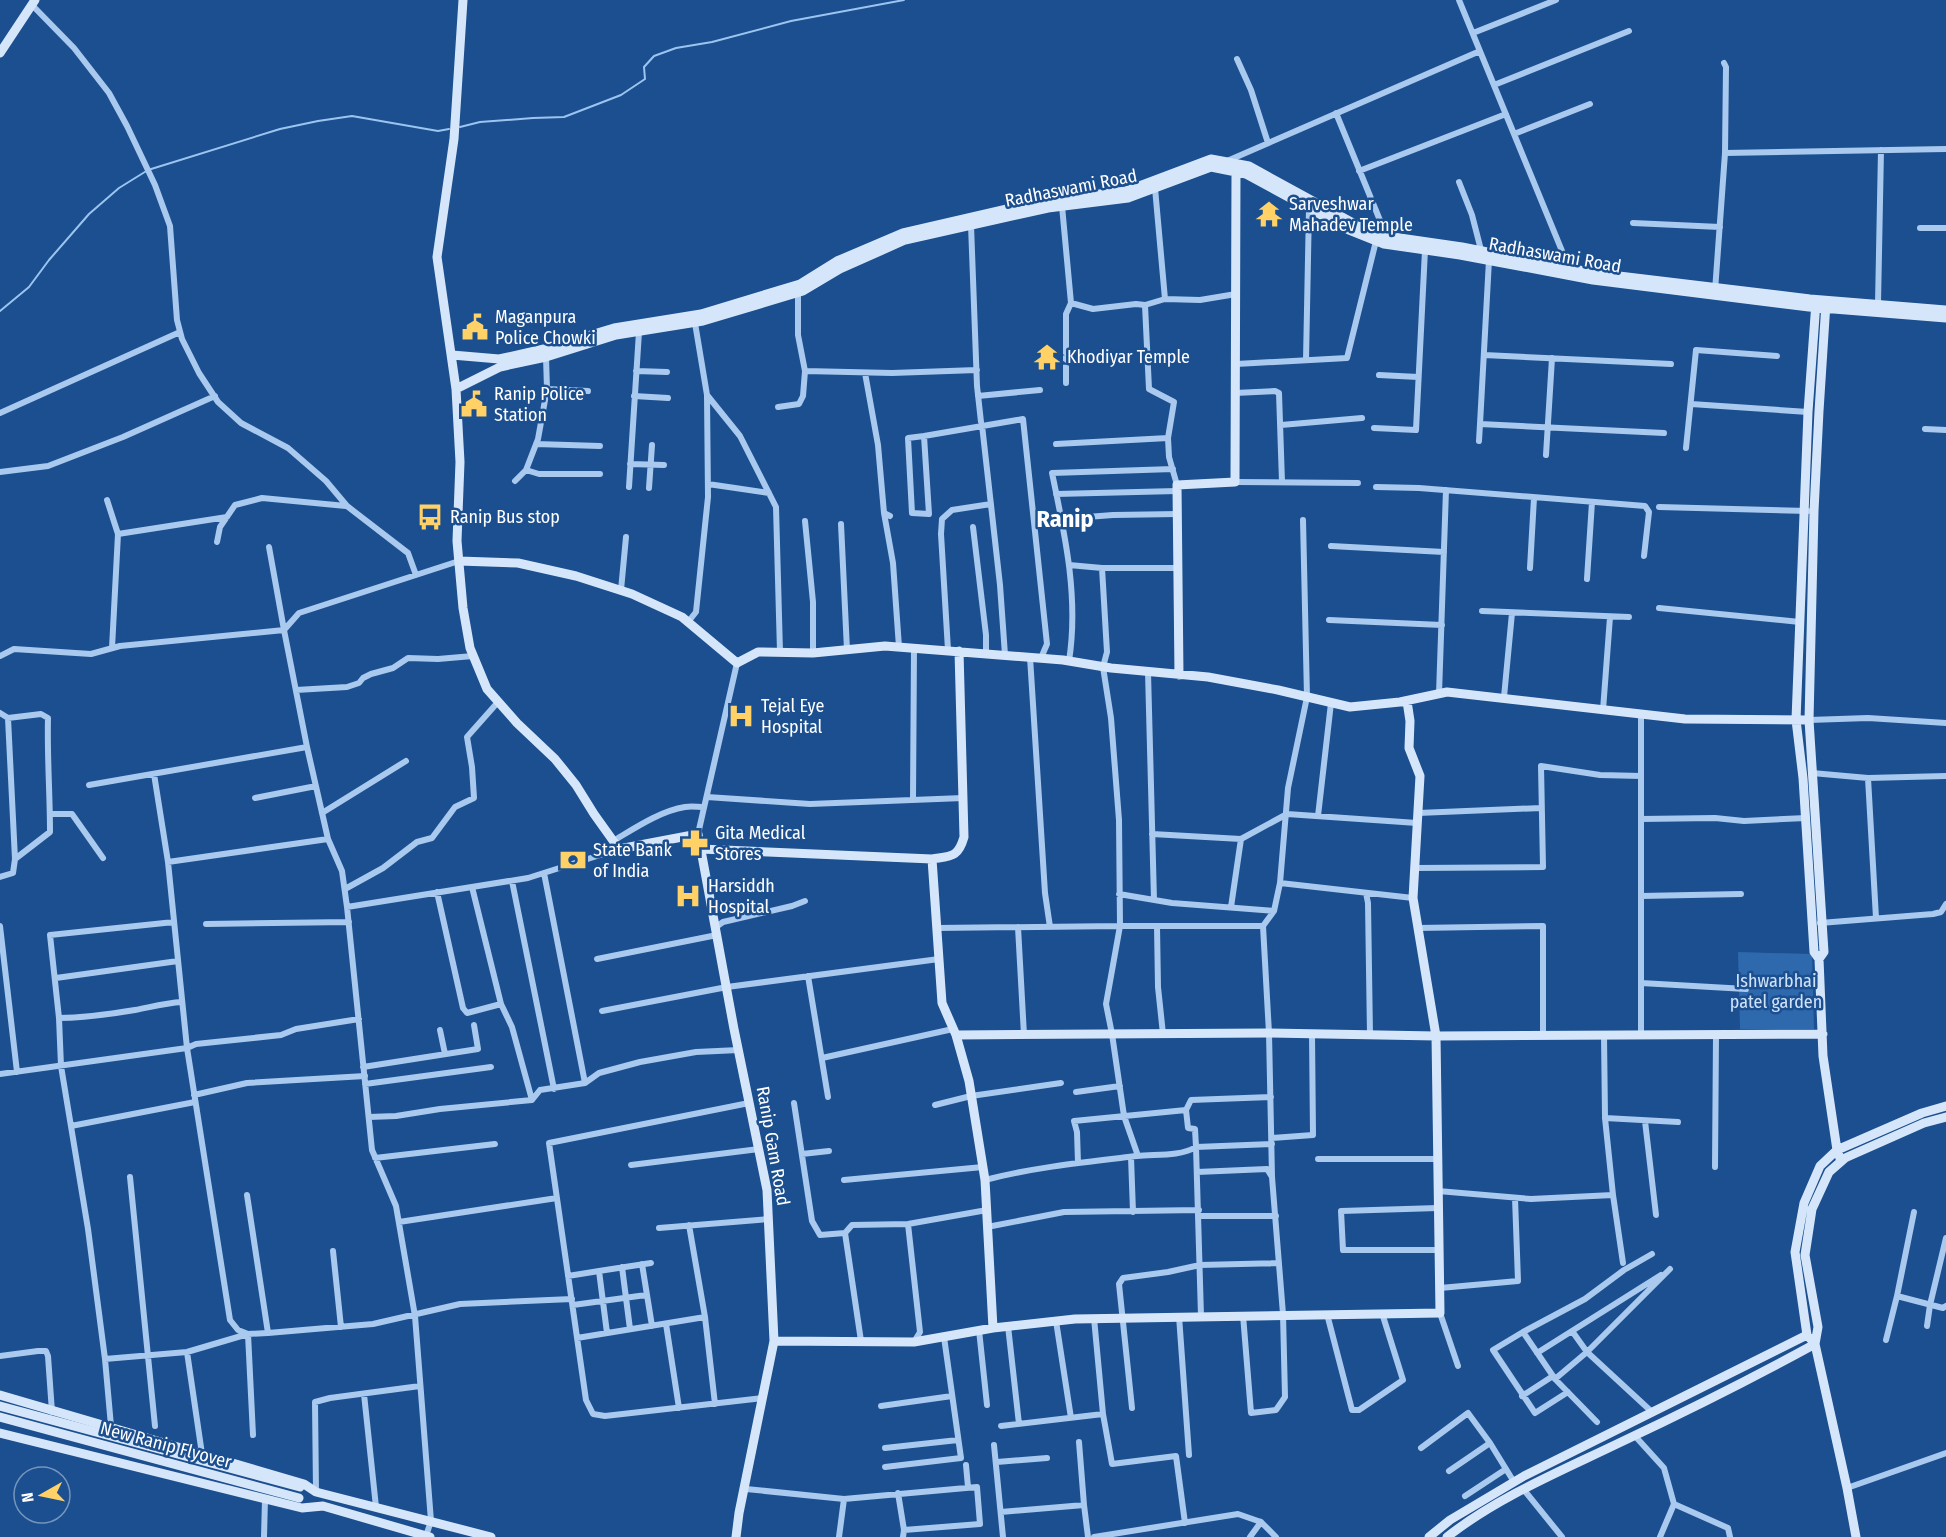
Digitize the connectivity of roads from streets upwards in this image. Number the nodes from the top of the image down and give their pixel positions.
1 (463, 0) edge
2 (1459, 0) edge
3 (1556, 0) edge
4 (33, 2) edge
5 (1629, 31) dead end
6 (1473, 33) junction
7 (4, 43) edge
8 (1480, 51) junction
9 (0, 53) edge
10 (1237, 59) dead end
11 (1724, 63) dead end
12 (1494, 85) junction
13 (1590, 104) dead end
14 (1336, 113) junction
15 (1506, 114) junction
16 (1514, 134) junction
17 (1268, 143) junction
18 (1946, 149) edge
19 (1881, 150) junction
20 (1725, 153) junction
21 (1225, 162) junction
22 (1359, 171) junction
23 (1236, 172) junction
24 (1459, 182) dead end
25 (1155, 188) junction
26 (1062, 206) junction
27 (1309, 208) junction
28 (1633, 223) dead end
29 (970, 225) junction
30 (1720, 227) junction
31 (1920, 228) dead end
32 (1946, 228) edge
33 (1386, 236) junction
34 (1376, 241) junction
35 (1425, 250) junction
36 (1481, 250) junction
37 (1490, 260) junction
38 (1569, 268) junction
39 (1715, 292) junction
40 (798, 293) junction
41 (1236, 294) junction
42 (1165, 298) junction
43 (1071, 303) junction
44 (1821, 304) junction
45 (1878, 304) junction
46 (1145, 305) junction
47 (1946, 310) edge
48 (1946, 318) edge
49 (695, 323) junction
50 (180, 332) junction
51 (639, 332) junction
52 (452, 355) junction
53 (1484, 355) junction
54 (1777, 356) dead end
55 (546, 357) junction
56 (1552, 358) junction
57 (1306, 360) junction
58 (1236, 364) junction
59 (1671, 364) dead end
60 (805, 370) junction
61 (976, 370) junction
62 (636, 371) junction
63 (667, 372) dead end
64 (866, 372) junction
65 (1379, 375) dead end
66 (1418, 378) junction
67 (1066, 383) dead end
68 (456, 389) junction
69 (548, 389) junction
70 (1040, 390) dead end
71 (588, 391) dead end
72 (1236, 393) junction
73 (707, 395) junction
74 (215, 396) junction
75 (634, 396) junction
76 (978, 396) junction
77 (668, 398) dead end
78 (1691, 404) junction
79 (778, 407) dead end
80 (1808, 412) junction
81 (0, 413) edge
82 (1362, 418) dead end
83 (981, 424) junction
84 (1480, 424) junction
85 (1281, 425) junction
86 (1548, 427) junction
87 (1374, 428) dead end
88 (1925, 429) dead end
89 (1946, 430) edge
90 (1664, 432) dead end
91 (924, 436) junction
92 (1168, 438) junction
93 (1479, 441) dead end
94 (536, 444) junction
95 (1056, 444) dead end
96 (652, 445) dead end
97 (600, 446) dead end
98 (1686, 448) dead end
99 (1546, 455) dead end
100 (630, 464) junction
101 (651, 465) junction
102 (664, 465) dead end
103 (1173, 469) junction
104 (526, 470) junction
105 (0, 472) edge
106 (600, 474) dead end
107 (515, 481) dead end
108 (1235, 482) junction
109 (1282, 482) junction
110 (1358, 483) dead end
111 (708, 484) junction
112 (629, 487) dead end
113 (1376, 487) dead end
114 (650, 488) dead end
115 (1178, 488) junction
116 (1446, 490) junction
117 (769, 493) junction
118 (1056, 494) junction
119 (1534, 498) junction
120 (107, 500) dead end
121 (1592, 502) junction
122 (992, 504) junction
123 (347, 506) junction
124 (1659, 507) dead end
125 (1804, 511) junction
126 (1814, 511) junction
127 (1178, 514) junction
128 (227, 517) junction
129 (1062, 519) junction
130 (805, 520) dead end
131 (1303, 520) dead end
132 (841, 524) dead end
133 (973, 527) dead end
134 (118, 534) junction
135 (626, 537) dead end
136 (217, 542) dead end
137 (1331, 546) dead end
138 (269, 547) dead end
139 (1444, 552) junction
140 (1644, 556) dead end
141 (459, 561) junction
142 (1069, 565) junction
143 (1102, 568) junction
144 (1178, 568) junction
145 (1530, 568) dead end
146 (416, 575) junction
147 (1587, 579) dead end
148 (621, 590) junction
149 (1659, 608) dead end
150 (1482, 611) dead end
151 (1512, 613) junction
152 (1610, 617) junction
153 (1629, 617) dead end
154 (1329, 620) dead end
155 (688, 622) junction
156 (1800, 622) junction
157 (1442, 625) junction
158 (284, 630) junction
159 (899, 647) junction
160 (112, 648) junction
161 (914, 648) junction
162 (847, 650) junction
163 (948, 650) junction
164 (959, 651) junction
165 (780, 652) junction
166 (813, 653) junction
167 (986, 653) junction
168 (1005, 655) junction
169 (0, 656) edge
170 (473, 656) junction
171 (1030, 657) junction
172 (1041, 658) junction
173 (1069, 661) junction
174 (737, 663) junction
175 (1103, 667) junction
176 (1148, 672) junction
177 (1179, 675) junction
178 (296, 690) junction
179 (1439, 694) junction
180 (1307, 697) junction
181 (1504, 697) junction
182 (1407, 701) junction
183 (498, 702) junction
184 (1331, 703) junction
185 (1603, 710) junction
186 (0, 713) edge
187 (1641, 714) junction
188 (8, 718) junction
189 (1796, 720) junction
190 (1809, 720) junction
191 (1946, 723) edge
192 (307, 747) junction
193 (406, 761) dead end
194 (1812, 773) junction
195 (154, 774) junction
196 (1641, 776) junction
197 (1946, 776) edge
198 (1868, 778) junction
199 (89, 785) dead end
200 (316, 786) junction
201 (707, 797) junction
202 (255, 798) dead end
203 (963, 798) junction
204 (913, 800) junction
205 (704, 807) junction
206 (1541, 808) junction
207 (322, 813) junction
208 (1418, 813) junction
209 (50, 814) junction
210 (1287, 814) junction
211 (1318, 816) junction
212 (1806, 818) junction
213 (1641, 819) junction
214 (1417, 823) junction
215 (698, 834) junction
216 (1152, 834) junction
217 (328, 839) junction
218 (1241, 839) junction
219 (613, 841) junction
220 (619, 849) junction
221 (701, 849) junction
222 (103, 858) dead end
223 (15, 859) junction
224 (932, 859) junction
225 (168, 862) junction
226 (1414, 868) junction
227 (543, 873) junction
228 (0, 877) edge
229 (512, 881) junction
230 (1280, 883) junction
231 (472, 886) junction
232 (345, 889) junction
233 (437, 892) junction
234 (1366, 893) junction
235 (1119, 894) junction
236 (1741, 894) dead end
237 (1641, 896) junction
238 (1413, 898) junction
239 (1154, 900) junction
240 (805, 902) dead end
241 (1946, 904) edge
242 (347, 907) junction
243 (1231, 907) junction
244 (1274, 911) junction
245 (1876, 918) junction
246 (174, 922) junction
247 (349, 922) junction
248 (1823, 923) junction
249 (206, 924) dead end
250 (1812, 924) junction
251 (0, 926) edge
252 (1157, 926) junction
253 (1263, 926) junction
254 (1018, 927) junction
255 (1050, 927) junction
256 (1119, 927) junction
257 (937, 928) junction
258 (1417, 928) junction
259 (716, 931) junction
260 (597, 958) dead end
261 (939, 959) junction
262 (1819, 959) junction
263 (178, 961) junction
264 (808, 976) junction
265 (56, 978) junction
266 (1641, 983) junction
267 (727, 987) junction
268 (1746, 989) dead end
269 (182, 1002) junction
270 (501, 1004) junction
271 (602, 1011) dead end
272 (59, 1018) junction
273 (359, 1019) junction
274 (474, 1025) dead end
275 (440, 1030) dead end
276 (955, 1032) junction
277 (1269, 1033) junction
278 (1112, 1034) junction
279 (1163, 1034) junction
280 (1312, 1034) junction
281 (1822, 1034) junction
282 (1024, 1035) junction
283 (1370, 1035) junction
284 (1436, 1035) junction
285 (1543, 1035) junction
286 (1604, 1035) junction
287 (1641, 1035) junction
288 (1716, 1035) junction
289 (187, 1048) junction
290 (739, 1050) junction
291 (445, 1054) junction
292 (822, 1058) junction
293 (61, 1066) junction
294 (363, 1066) junction
295 (491, 1067) dead end
296 (17, 1072) junction
297 (0, 1074) edge
298 (364, 1076) junction
299 (585, 1083) junction
300 (1061, 1083) dead end
301 (365, 1084) junction
302 (1120, 1086) junction
303 (554, 1089) junction
304 (1076, 1092) dead end
305 (971, 1096) junction
306 (828, 1097) dead end
307 (1271, 1097) junction
308 (195, 1099) junction
309 (532, 1100) junction
310 (749, 1103) junction
311 (794, 1103) dead end
312 (935, 1106) dead end
313 (1946, 1106) edge
314 (1186, 1110) junction
315 (1124, 1116) junction
316 (369, 1117) junction
317 (1946, 1117) edge
318 (1605, 1118) junction
319 (1645, 1121) junction
320 (1677, 1122) dead end
321 (71, 1126) junction
322 (1272, 1141) junction
323 (495, 1144) dead end
324 (1196, 1147) junction
325 (759, 1149) junction
326 (1837, 1150) junction
327 (829, 1151) dead end
328 (802, 1154) junction
329 (1135, 1157) junction
330 (375, 1158) junction
331 (1318, 1159) dead end
332 (1438, 1159) junction
333 (1841, 1161) junction
334 (1078, 1163) junction
335 (631, 1165) dead end
336 (983, 1167) junction
337 (1715, 1167) dead end
338 (1197, 1172) junction
339 (130, 1177) dead end
340 (1272, 1177) junction
341 (844, 1180) dead end
342 (985, 1180) junction
343 (1438, 1191) junction
344 (248, 1195) dead end
345 (1613, 1195) junction
346 (557, 1198) junction
347 (1515, 1198) junction
348 (1438, 1208) junction
349 (987, 1210) junction
350 (1133, 1212) junction
351 (1914, 1212) dead end
352 (1199, 1213) junction
353 (1656, 1215) dead end
354 (1276, 1216) junction
355 (769, 1220) junction
356 (399, 1222) junction
357 (908, 1224) junction
358 (689, 1225) junction
359 (987, 1227) junction
360 (659, 1228) dead end
361 (845, 1233) junction
362 (1946, 1238) edge
363 (1439, 1250) junction
364 (333, 1251) dead end
365 (1652, 1254) dead end
366 (651, 1263) dead end
367 (1279, 1263) junction
368 (1623, 1263) dead end
369 (642, 1264) junction
370 (1200, 1265) junction
371 (622, 1267) junction
372 (598, 1271) junction
373 (568, 1276) junction
374 (1440, 1288) junction
375 (646, 1295) junction
376 (1897, 1296) junction
377 (625, 1298) junction
378 (602, 1301) junction
379 (572, 1302) junction
380 (1930, 1305) junction
381 (1946, 1306) edge
382 (1382, 1313) junction
383 (1440, 1313) junction
384 (1283, 1314) junction
385 (1327, 1314) junction
386 (1243, 1315) junction
387 (415, 1316) junction
388 (1179, 1316) junction
389 (1201, 1316) junction
390 (705, 1317) junction
391 (1094, 1318) junction
392 (1122, 1318) junction
393 (1056, 1321) junction
394 (666, 1324) junction
395 (652, 1326) junction
396 (1008, 1326) junction
397 (1927, 1326) dead end
398 (341, 1327) junction
399 (993, 1328) junction
400 (630, 1329) junction
401 (979, 1330) junction
402 (1572, 1331) junction
403 (1523, 1332) junction
404 (268, 1333) junction
405 (607, 1333) junction
406 (248, 1334) junction
407 (1807, 1335) junction
408 (944, 1337) junction
409 (577, 1338) junction
410 (1886, 1340) dead end
411 (774, 1341) junction
412 (861, 1341) junction
413 (914, 1342) junction
414 (1815, 1344) junction
415 (187, 1352) junction
416 (1587, 1352) junction
417 (1537, 1353) junction
418 (149, 1355) junction
419 (0, 1356) edge
420 (105, 1359) junction
421 (1458, 1366) dead end
422 (1554, 1377) junction
423 (420, 1386) junction
424 (1568, 1392) junction
425 (364, 1394) junction
426 (0, 1395) edge
427 (952, 1396) junction
428 (1522, 1396) junction
429 (763, 1398) junction
430 (715, 1404) junction
431 (987, 1405) dead end
432 (0, 1406) edge
433 (881, 1406) dead end
434 (679, 1407) junction
435 (1131, 1408) dead end
436 (52, 1410) junction
437 (1652, 1412) junction
438 (1102, 1414) junction
439 (0, 1417) edge
440 (1071, 1418) junction
441 (1597, 1422) dead end
442 (1019, 1424) junction
443 (111, 1426) junction
444 (155, 1426) dead end
445 (1001, 1426) dead end
446 (0, 1433) edge
447 (253, 1434) dead end
448 (1635, 1436) junction
449 (958, 1440) junction
450 (1079, 1442) dead end
451 (1490, 1443) junction
452 (994, 1445) dead end
453 (52, 1446) junction
454 (885, 1448) dead end
455 (1421, 1448) dead end
456 (1946, 1453) edge
457 (202, 1454) junction
458 (1189, 1455) dead end
459 (1047, 1458) dead end
460 (997, 1462) junction
461 (966, 1465) dead end
462 (885, 1467) dead end
463 (1506, 1469) junction
464 (1449, 1471) dead end
465 (1514, 1482) junction
466 (968, 1487) junction
467 (1847, 1488) junction
468 (746, 1489) junction
469 (1524, 1490) junction
470 (316, 1492) junction
471 (898, 1493) junction
472 (1465, 1496) dead end
473 (844, 1498) junction
474 (266, 1500) junction
475 (1674, 1504) junction
476 (1084, 1505) junction
477 (323, 1506) junction
478 (376, 1507) junction
479 (1001, 1512) junction
480 (431, 1521) junction
481 (1185, 1522) junction
482 (1261, 1522) junction
483 (903, 1534) edge
484 (412, 1535) edge
485 (428, 1536) edge
486 (264, 1537) edge
487 (491, 1537) edge
488 (736, 1537) edge
489 (839, 1537) edge
490 (1003, 1537) edge
491 (1088, 1537) edge
492 (1094, 1537) edge
493 (1250, 1537) edge
494 (1276, 1537) edge
495 (1429, 1537) edge
496 (1446, 1537) edge
497 (1562, 1537) edge
498 (1660, 1537) edge
499 (1730, 1537) edge
500 (1856, 1537) edge

1 - 52 street
2 - 6 street
3 - 6 street
4 - 7 street
4 - 50 street
5 - 12 street
6 - 8 street
7 - 9 street
8 - 12 street
8 - 14 street
10 - 17 street
11 - 20 street
12 - 15 street
13 - 16 street
14 - 17 street
14 - 22 street
15 - 16 street
15 - 22 street
16 - 38 street
17 - 21 street
18 - 19 street
19 - 20 street
19 - 45 street
20 - 30 street
21 - 33 street, Radhaswami Road
21 - 52 street, Radhaswami Road
22 - 33 street
23 - 25 street, Radhaswami Road
23 - 27 street, Radhaswami Road
23 - 41 street
24 - 36 street
25 - 26 street, Radhaswami Road
25 - 42 street
26 - 29 street, Radhaswami Road
26 - 43 street
27 - 34 street, Radhaswami Road
27 - 57 street
28 - 30 street
29 - 40 street, Radhaswami Road
29 - 61 street
30 - 39 street
31 - 32 street
33 - 36 street, Radhaswami Road
34 - 35 street, Radhaswami Road
34 - 57 street
35 - 37 street, Radhaswami Road
35 - 66 street
36 - 38 street, Radhaswami Road
37 - 39 street, Radhaswami Road
37 - 53 street
38 - 39 street, Radhaswami Road
39 - 44 street, Radhaswami Road
40 - 49 street, Radhaswami Road
40 - 60 street
41 - 42 street
41 - 58 street
42 - 46 street
43 - 46 street
43 - 67 street
44 - 45 street, Radhaswami Road
44 - 48 street, Radhaswami Road
44 - 80 street
44 - 126 street
45 - 47 street, Radhaswami Road
46 - 92 street
49 - 51 street, Radhaswami Road
49 - 73 street
50 - 74 street
50 - 81 street
51 - 55 street, Radhaswami Road
51 - 62 street
52 - 68 street
53 - 56 street
53 - 84 street
54 - 78 street
55 - 68 street, Radhaswami Road
55 - 69 street
56 - 59 street
56 - 86 street
57 - 58 street
58 - 72 street
60 - 64 street
60 - 79 street
61 - 64 street
61 - 76 street
62 - 63 street
62 - 75 street
64 - 159 street
65 - 66 street
66 - 87 street
68 - 141 street
69 - 71 street
69 - 94 street
70 - 76 street
72 - 85 street
72 - 108 street
73 - 111 street
73 - 117 street
74 - 105 street
74 - 123 street
75 - 77 street
75 - 100 street
76 - 83 street
78 - 80 street
78 - 98 street
80 - 125 street
82 - 85 street
83 - 91 street
83 - 122 street
83 - 172 street
84 - 86 street
84 - 93 street
85 - 109 street
86 - 90 street
86 - 99 street
88 - 89 street
91 - 91 street
92 - 95 street
92 - 103 street
94 - 97 street
94 - 104 street
96 - 101 street
100 - 101 street
100 - 112 street
101 - 102 street
101 - 114 street
103 - 115 street
103 - 118 street
104 - 106 street
104 - 107 street
108 - 109 street
108 - 115 street
109 - 110 street
111 - 117 street
111 - 155 street
113 - 116 street
115 - 118 street
115 - 127 street
116 - 119 street
116 - 139 street
117 - 165 street
118 - 129 street
119 - 121 street
119 - 145 street
120 - 134 street
121 - 140 street
121 - 147 street
122 - 163 street
122 - 168 street
123 - 128 street
123 - 146 street
124 - 125 street
125 - 126 street
125 - 156 street
126 - 190 street
127 - 129 street
127 - 144 street
128 - 134 street
128 - 136 street
129 - 142 street
130 - 166 street
131 - 180 street
132 - 162 street
133 - 167 street
134 - 160 street
135 - 148 street
137 - 139 street
138 - 158 street
139 - 157 street
141 - 146 street
141 - 148 street
141 - 170 street
142 - 143 street
142 - 173 street
143 - 144 street
143 - 175 street
144 - 177 street
146 - 158 street
148 - 155 street
149 - 156 street
150 - 151 street
151 - 152 street
151 - 181 street
152 - 153 street
152 - 185 street
154 - 157 street
155 - 174 street
156 - 189 street
157 - 179 street
158 - 160 street
158 - 178 street
159 - 161 street
159 - 162 street
160 - 169 street
161 - 163 street
161 - 204 street
162 - 166 street
163 - 164 street
164 - 167 street
164 - 203 street
165 - 166 street
165 - 174 street
167 - 168 street
168 - 171 street
170 - 178 street
170 - 183 street
171 - 172 street
171 - 255 street
172 - 173 street
173 - 175 street
174 - 201 street
175 - 176 street
175 - 235 street
176 - 177 street
176 - 216 street
177 - 180 street
178 - 192 street
179 - 181 street
179 - 182 street
180 - 184 street
180 - 210 street
181 - 185 street
182 - 184 street
182 - 208 street
183 - 219 street
183 - 232 street
184 - 211 street
185 - 187 street
186 - 188 street
187 - 189 street
187 - 196 street
188 - 209 street
188 - 223 street
189 - 190 street
189 - 212 street
190 - 191 street
190 - 194 street
192 - 195 street
192 - 200 street
193 - 207 street
194 - 198 street
194 - 248 street
195 - 199 street
195 - 225 street
196 - 206 street
196 - 213 street
197 - 198 street
198 - 245 street
200 - 202 street
200 - 207 street
201 - 204 street
201 - 205 street
203 - 204 street
203 - 224 street
205 - 215 street
205 - 219 street
206 - 208 street
206 - 226 street
207 - 217 street
208 - 214 street
209 - 222 street
209 - 223 street
210 - 211 street
210 - 218 street
210 - 230 street
211 - 214 street
212 - 213 street
212 - 250 street
213 - 237 street
214 - 226 street
215 - 220 street
215 - 221 street, Ranip Gam Road
216 - 218 street
216 - 239 street
217 - 225 street
217 - 232 street
218 - 243 street
219 - 220 street
220 - 227 street
221 - 224 street
221 - 259 street, Ranip Gam Road
223 - 228 street
224 - 257 street
225 - 246 street
226 - 238 street
227 - 229 street
227 - 299 street
229 - 231 street
229 - 303 street
230 - 234 street
230 - 244 street
231 - 233 street
231 - 270 street
232 - 242 street
233 - 242 street
233 - 270 street
234 - 238 street
234 - 283 street
235 - 239 street
235 - 256 street
236 - 237 street
237 - 266 street
238 - 258 street
239 - 243 street
240 - 259 street
241 - 245 street
242 - 247 street
243 - 244 street
244 - 253 street
245 - 248 street
246 - 263 street
246 - 265 street
247 - 249 street
247 - 273 street
248 - 250 street
248 - 262 street
250 - 262 street
251 - 296 street
252 - 253 street
252 - 256 street
252 - 279 street
253 - 277 street
254 - 255 street
254 - 257 street
254 - 282 street
255 - 256 street
256 - 278 street
257 - 261 street
258 - 284 street
258 - 285 street
259 - 260 street
259 - 267 street, Ranip Gam Road
261 - 264 street
261 - 276 street
262 - 281 street
263 - 265 street
263 - 269 street
264 - 267 street
264 - 292 street
265 - 272 street
266 - 268 street
266 - 287 street
267 - 271 street
267 - 290 street, Ranip Gam Road
269 - 272 street
269 - 289 street
270 - 309 street
272 - 293 street
273 - 289 street
273 - 294 street
274 - 291 street
275 - 291 street
276 - 282 street
276 - 292 street
276 - 305 street
277 - 279 street
277 - 280 street
277 - 307 street
278 - 279 street
278 - 282 street
278 - 302 street
280 - 283 street
280 - 322 street
281 - 288 street
281 - 326 street
283 - 284 street
284 - 285 street
284 - 332 street
285 - 286 street
286 - 287 street
286 - 318 street
287 - 288 street
288 - 337 street
289 - 293 street
289 - 308 street
290 - 299 street
290 - 310 street, Ranip Gam Road
291 - 294 street
292 - 306 street
293 - 296 street
293 - 321 street
294 - 298 street
295 - 301 street
296 - 297 street
298 - 301 street
298 - 308 street
299 - 303 street
300 - 305 street
301 - 316 street
302 - 304 street
302 - 315 street
303 - 309 street
305 - 312 street
305 - 336 street
307 - 314 street
307 - 322 street
308 - 321 street
308 - 406 street
309 - 316 street
310 - 325 street, Ranip Gam Road
310 - 346 street
311 - 328 street
313 - 326 street
314 - 315 street
314 - 324 street
315 - 329 street
315 - 334 street
316 - 330 street
317 - 333 street
318 - 319 street
318 - 345 street
319 - 320 street
319 - 353 street
321 - 420 street
322 - 324 street
322 - 340 street
323 - 330 street
324 - 329 street
324 - 338 street
325 - 335 street
325 - 355 street, Ranip Gam Road
326 - 333 street
326 - 407 street
327 - 328 street
328 - 361 street
329 - 334 street
329 - 350 street
330 - 356 street
331 - 332 street
332 - 343 street
333 - 414 street
334 - 342 street
336 - 341 street
336 - 342 street
338 - 340 street
338 - 352 street
339 - 418 street
340 - 354 street
342 - 349 street
343 - 347 street
343 - 348 street
344 - 404 street
345 - 347 street
345 - 368 street
346 - 356 street
346 - 373 street
347 - 374 street
348 - 363 street
348 - 363 street
349 - 357 street
349 - 359 street
350 - 352 street
350 - 359 street
351 - 376 street
352 - 354 street
352 - 370 street
354 - 367 street
355 - 358 street
355 - 411 street, Ranip Gam Road
356 - 387 street
357 - 361 street
357 - 413 street
358 - 360 street
358 - 390 street
359 - 399 street
361 - 412 street
362 - 380 street
363 - 374 street
364 - 398 street
365 - 403 street
366 - 369 street
367 - 370 street
367 - 384 street
369 - 371 street
369 - 375 street
370 - 389 street
370 - 392 street
371 - 372 street
371 - 377 street
372 - 373 street
372 - 378 street
373 - 379 street
374 - 383 street
375 - 377 street
375 - 395 street
376 - 380 street
376 - 410 street
377 - 378 street
377 - 400 street
378 - 379 street
378 - 405 street
379 - 387 street
379 - 409 street
380 - 381 street
380 - 397 street
382 - 383 street
382 - 385 street
382 - 385 street
383 - 421 street
384 - 385 street
384 - 386 street
384 - 386 street
386 - 389 street
387 - 398 street
387 - 423 street
388 - 389 street
388 - 392 street
388 - 458 street
390 - 394 street
390 - 430 street
391 - 392 street
391 - 393 street
391 - 438 street
392 - 435 street
393 - 396 street
393 - 440 street
394 - 395 street
394 - 434 street
395 - 400 street
396 - 399 street
396 - 442 street
398 - 404 street
399 - 401 street
400 - 405 street
401 - 408 street
401 - 431 street
402 - 416 street
402 - 416 street
402 - 417 street
403 - 417 street
403 - 428 street
404 - 406 street
405 - 409 street
406 - 415 street
406 - 447 street
407 - 414 street
407 - 437 street
408 - 413 street
408 - 427 street
409 - 434 street
411 - 412 street
411 - 429 street, Ranip Gam Road
412 - 413 street
414 - 448 street
414 - 467 street
415 - 418 street
415 - 457 street
416 - 422 street
416 - 437 street
417 - 422 street
418 - 420 street
418 - 444 street
419 - 436 street
420 - 443 street
422 - 424 street
422 - 428 street
423 - 425 street
423 - 480 street
424 - 428 street
424 - 441 street
425 - 470 street
425 - 478 street
426 - 436 street
427 - 433 street
427 - 449 street
429 - 430 street
429 - 468 street, Ranip Gam Road
430 - 434 street
432 - 470 street, New Ranip Flyover, bridge
436 - 443 street
436 - 453 street
437 - 465 street
438 - 440 street
438 - 481 street
439 - 477 street, New Ranip Flyover, bridge
440 - 442 street
442 - 445 street
443 - 457 street
446 - 453 street
448 - 469 street
448 - 475 street
449 - 454 street
449 - 462 street
450 - 476 street
451 - 455 street
451 - 463 street
451 - 464 street
452 - 460 street
453 - 474 street
456 - 467 street
457 - 470 street
459 - 460 street
460 - 479 street
461 - 466 street
463 - 465 street
463 - 472 street
465 - 495 street
466 - 471 street
466 - 483 street
467 - 500 street
468 - 473 street
468 - 488 street, Ranip Gam Road
469 - 496 street
469 - 497 street
470 - 478 street
471 - 473 street
471 - 483 street
473 - 489 street
474 - 477 street
474 - 486 street
475 - 498 street
475 - 499 street
476 - 479 street
476 - 491 street
477 - 484 street
478 - 480 street
479 - 490 street
480 - 485 street
480 - 487 street
481 - 482 street
481 - 492 street
482 - 493 street
482 - 494 street
484 - 485 street

